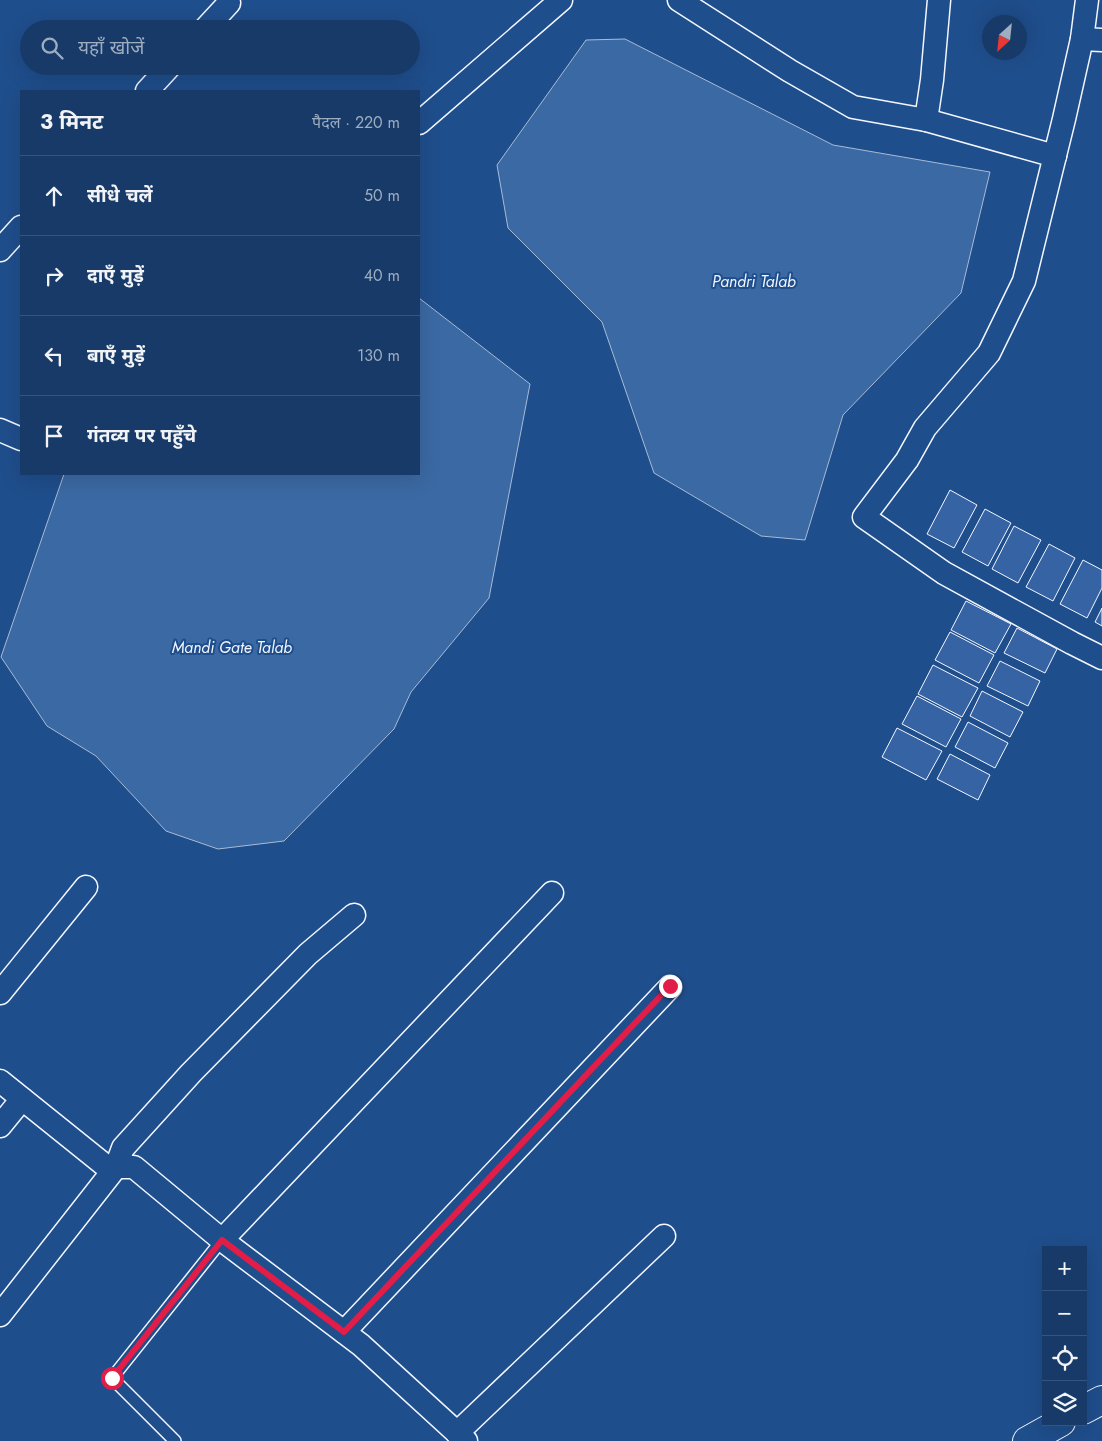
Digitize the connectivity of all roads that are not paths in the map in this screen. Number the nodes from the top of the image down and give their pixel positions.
1 (561, 0) edge
2 (679, 0) edge
3 (939, 0) edge
4 (1087, 0) edge
5 (229, 3) dead end
6 (213, 20) edge
7 (1092, 40) edge
8 (162, 75) edge
9 (148, 90) edge
10 (926, 120) junction
11 (420, 122) edge
12 (1055, 156) junction
13 (20, 228) edge
14 (0, 250) edge
15 (0, 430) edge
16 (20, 438) edge
17 (1102, 658) edge
18 (86, 887) dead end
19 (552, 893) dead end
20 (354, 915) dead end
21 (670, 986) dead end
22 (0, 993) edge
23 (0, 1081) edge
24 (22, 1098) junction
25 (0, 1126) edge
26 (116, 1167) junction
27 (664, 1236) dead end
28 (222, 1240) junction
29 (0, 1315) edge
30 (344, 1332) junction
31 (1102, 1400) edge
32 (1087, 1408) edge
33 (1054, 1426) edge
34 (462, 1437) edge
35 (175, 1441) edge
36 (1027, 1441) edge

1 - 11 street
2 - 10 street
3 - 10 street
4 - 7 street
5 - 6 street
7 - 12 street
8 - 9 street
10 - 12 street
12 - 17 street
13 - 14 street
15 - 16 street
18 - 22 street
19 - 28 street
20 - 26 street
21 - 30 street
23 - 24 street
24 - 25 street
24 - 26 street
26 - 28 street
26 - 29 street
27 - 34 street
28 - 30 street
28 - 35 lane
30 - 34 street
31 - 32 street
33 - 36 street

